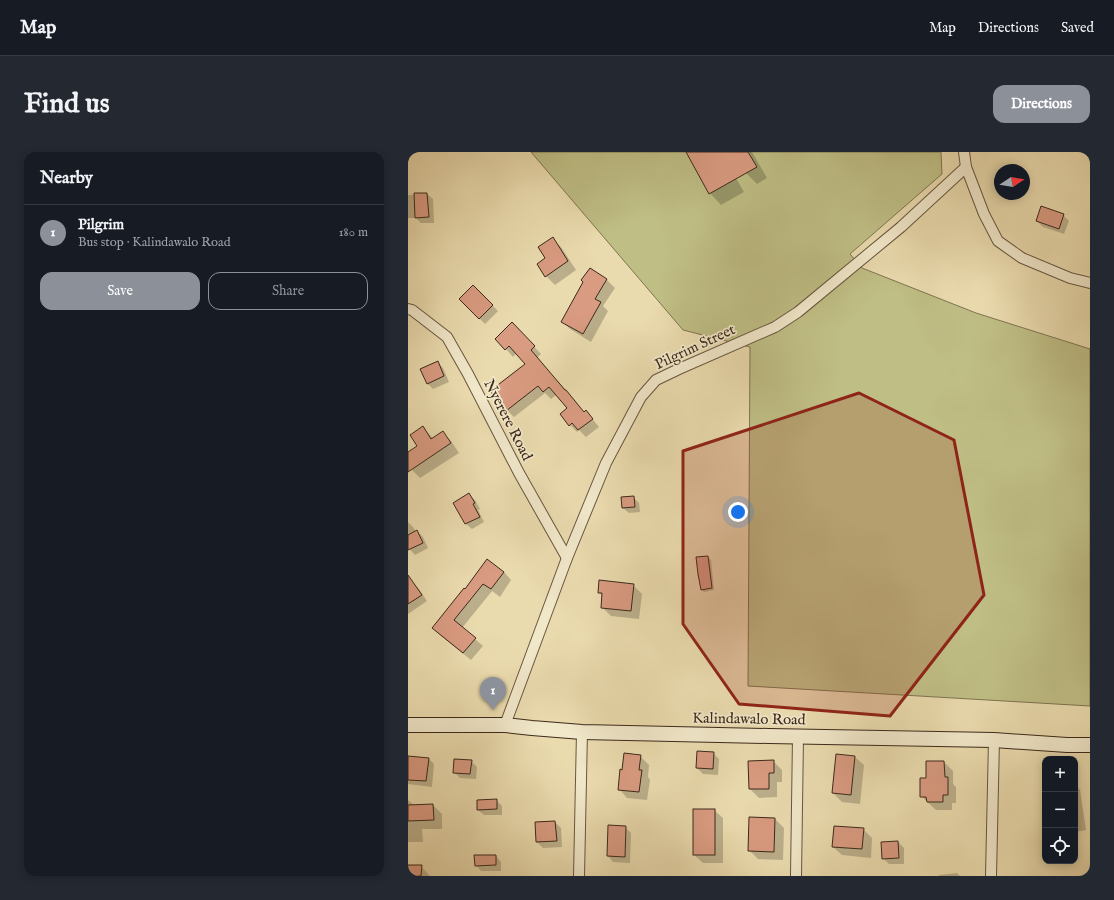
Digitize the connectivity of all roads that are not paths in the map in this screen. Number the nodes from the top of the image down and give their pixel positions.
1 (964, 152) edge
2 (966, 167) junction
3 (1090, 284) edge
4 (408, 308) edge
5 (567, 558) junction
6 (505, 724) junction
7 (408, 725) edge
8 (582, 732) junction
9 (798, 737) junction
10 (994, 740) junction
11 (1090, 745) edge
12 (579, 876) edge
13 (796, 876) edge
14 (991, 876) edge

1 - 2 street
2 - 3 street
2 - 5 street, Pilgrim Street
4 - 5 street, Nyerere Road
5 - 6 street, Pilgrim Street
6 - 7 street, Kalindawalo Road
6 - 8 street, Kalindawalo Road
8 - 9 street, Kalindawalo Road
8 - 12 street
9 - 10 street, Kalindawalo Road
9 - 13 street
10 - 11 street, Kalindawalo Road
10 - 14 street

